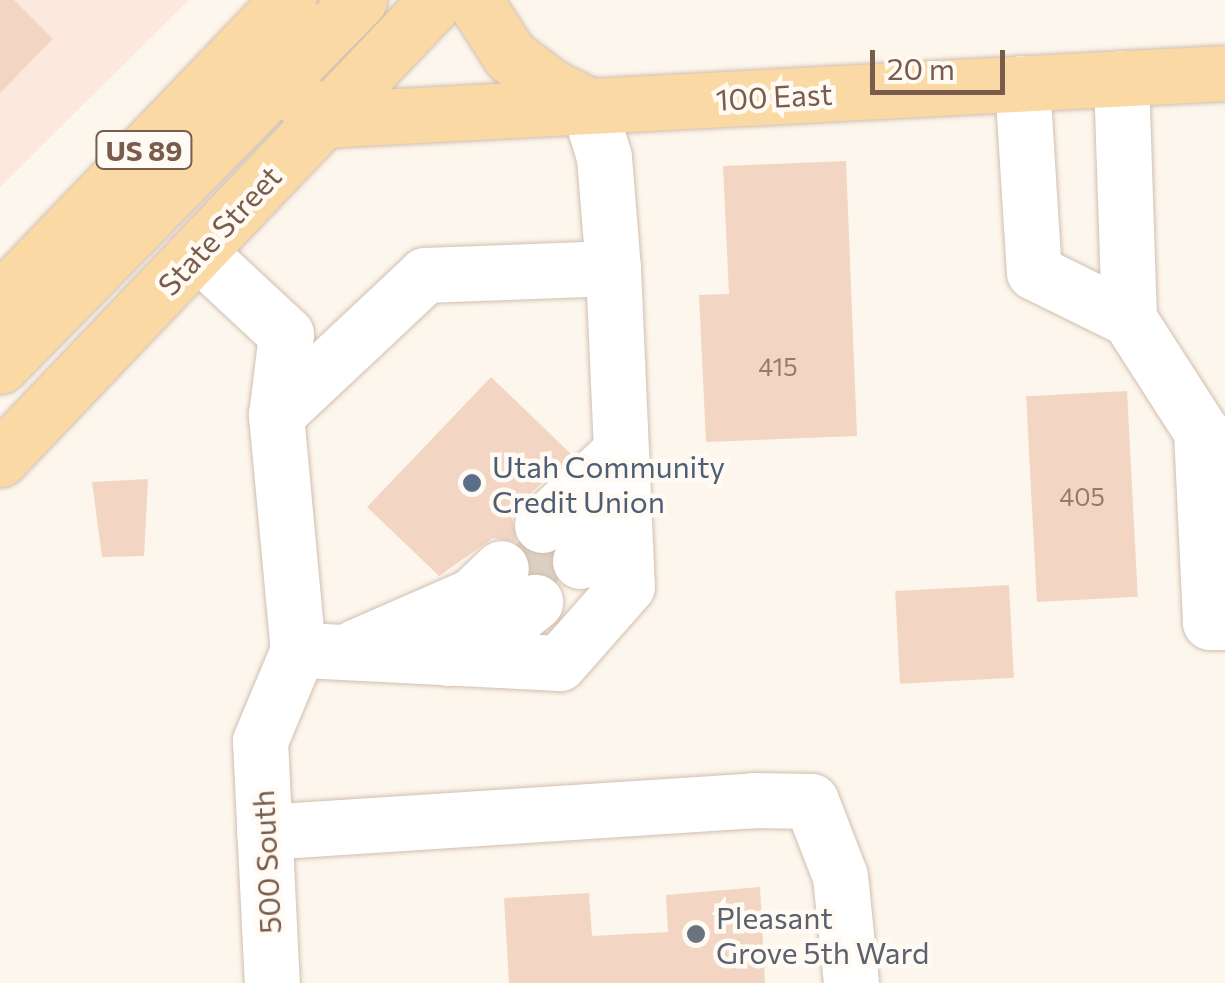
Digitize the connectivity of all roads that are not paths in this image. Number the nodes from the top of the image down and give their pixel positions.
1 (289, 0) edge
2 (359, 0) edge
3 (437, 0) edge
4 (474, 0) edge
5 (1225, 73) edge
6 (1121, 78) junction
7 (281, 82) junction
8 (1022, 83) junction
9 (588, 106) junction
10 (322, 120) junction
11 (199, 254) junction
12 (613, 268) junction
13 (0, 301) edge
14 (1130, 318) junction
15 (0, 366) edge
16 (276, 415) junction
17 (0, 459) edge
18 (622, 486) junction
19 (1225, 622) edge
20 (343, 653) junction
21 (448, 658) junction
22 (264, 832) junction
23 (272, 983) edge
24 (850, 983) edge

1 - 13 main road, US 89
2 - 7 main road
3 - 10 main road, State Street
4 - 9 main road
5 - 6 main road, 100 East
6 - 8 main road, 100 East
6 - 14 street
7 - 10 main road
7 - 15 main road
8 - 9 main road, 100 East
8 - 14 street
9 - 10 main road, 100 East
9 - 12 street
10 - 11 main road, State Street
11 - 16 street
11 - 17 main road, State Street
12 - 16 street
12 - 18 street
14 - 19 street
16 - 20 street
18 - 18 street
18 - 21 street
20 - 21 street
20 - 21 street
20 - 22 street, 500 South
22 - 23 street, 500 South
22 - 24 street

